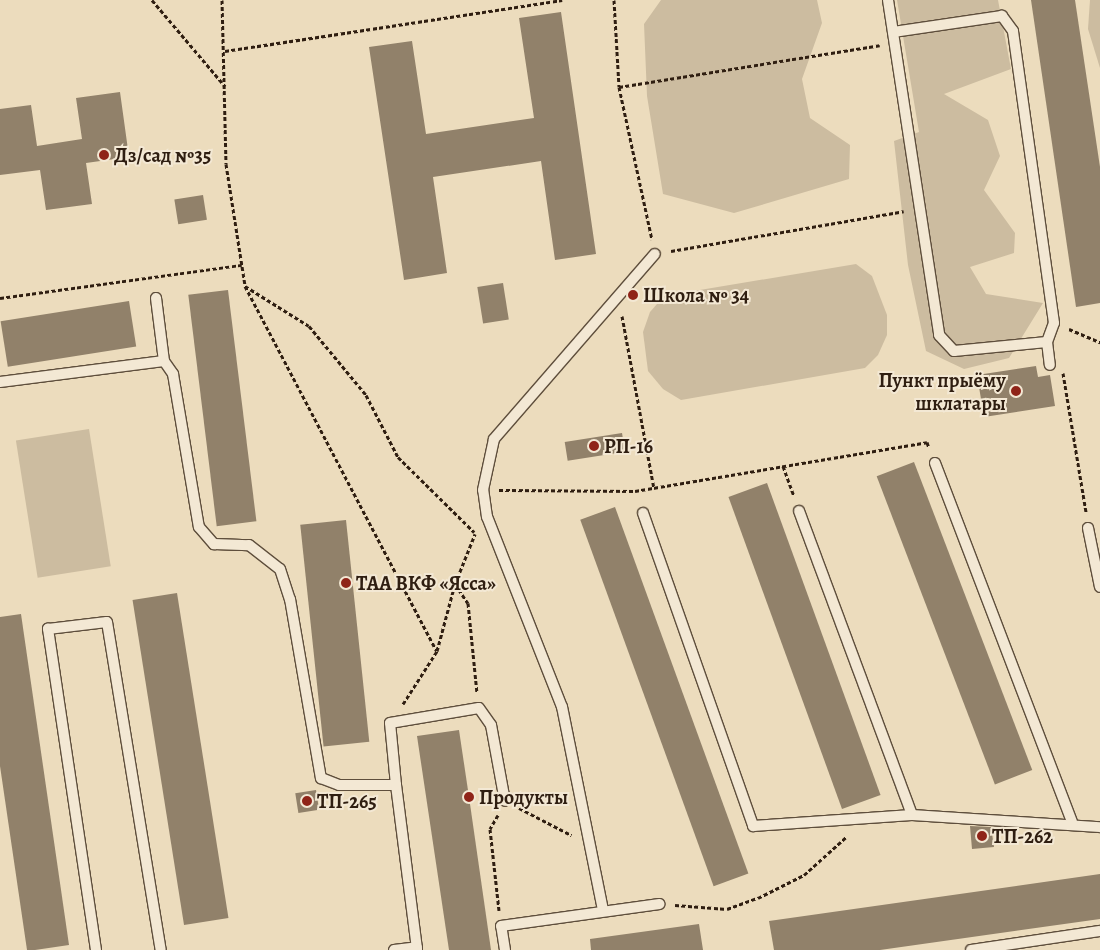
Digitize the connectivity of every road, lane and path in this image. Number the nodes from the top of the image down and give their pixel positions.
1 (152, 0) edge
2 (222, 0) edge
3 (562, 0) edge
4 (614, 0) edge
5 (888, 0) edge
6 (893, 37) junction
7 (225, 51) junction
8 (225, 87) junction
9 (619, 87) junction
10 (916, 208) junction
11 (654, 254) junction
12 (242, 265) junction
13 (245, 286) junction
14 (618, 295) junction
15 (0, 298) edge
16 (156, 298) dead end
17 (1054, 322) junction
18 (1047, 342) junction
19 (1100, 342) edge
20 (164, 361) junction
21 (1050, 365) joint
22 (0, 382) edge
23 (934, 463) joint
24 (783, 466) junction
25 (654, 488) junction
26 (483, 490) junction
27 (799, 511) joint
28 (643, 513) dead end
29 (487, 517) junction
30 (1088, 528) joint
31 (476, 534) junction
32 (455, 584) junction
33 (1100, 588) edge
34 (437, 651) junction
35 (479, 708) junction
36 (390, 723) junction
37 (396, 785) junction
38 (505, 801) junction
39 (912, 815) junction
40 (868, 818) junction
41 (1072, 822) junction
42 (1100, 827) edge
43 (590, 844) junction
44 (659, 904) joint
45 (603, 910) junction
46 (501, 926) junction
47 (1100, 931) edge
48 (417, 948) edge
49 (96, 950) edge
50 (162, 950) edge
51 (394, 950) edge
52 (505, 950) edge
53 (971, 950) edge

1 - 8 path
2 - 7 path
3 - 7 path
4 - 9 path
5 - 6 lane
6 - 9 path
6 - 10 lane
6 - 17 lane
7 - 8 path
8 - 12 path
9 - 11 path
10 - 11 path
10 - 18 lane
11 - 14 lane
12 - 13 path
12 - 15 path
13 - 31 path
13 - 34 path
14 - 25 path
14 - 26 lane
16 - 20 lane
17 - 18 lane
17 - 19 path
18 - 21 lane
20 - 22 lane
20 - 37 lane
21 - 30 path
23 - 24 path
23 - 41 lane
24 - 25 path
24 - 27 path
25 - 26 path
26 - 29 lane
27 - 39 lane
28 - 40 lane
29 - 31 path
29 - 43 lane
30 - 33 lane
31 - 32 path
32 - 34 path
32 - 35 path
34 - 36 path
35 - 36 lane
35 - 38 lane
36 - 37 lane
37 - 48 lane
38 - 43 path
38 - 46 path
39 - 40 lane
39 - 41 lane
40 - 44 path
41 - 42 lane
43 - 45 lane
44 - 45 lane
45 - 46 lane
46 - 52 lane
47 - 53 lane
48 - 51 lane
49 - 50 lane

